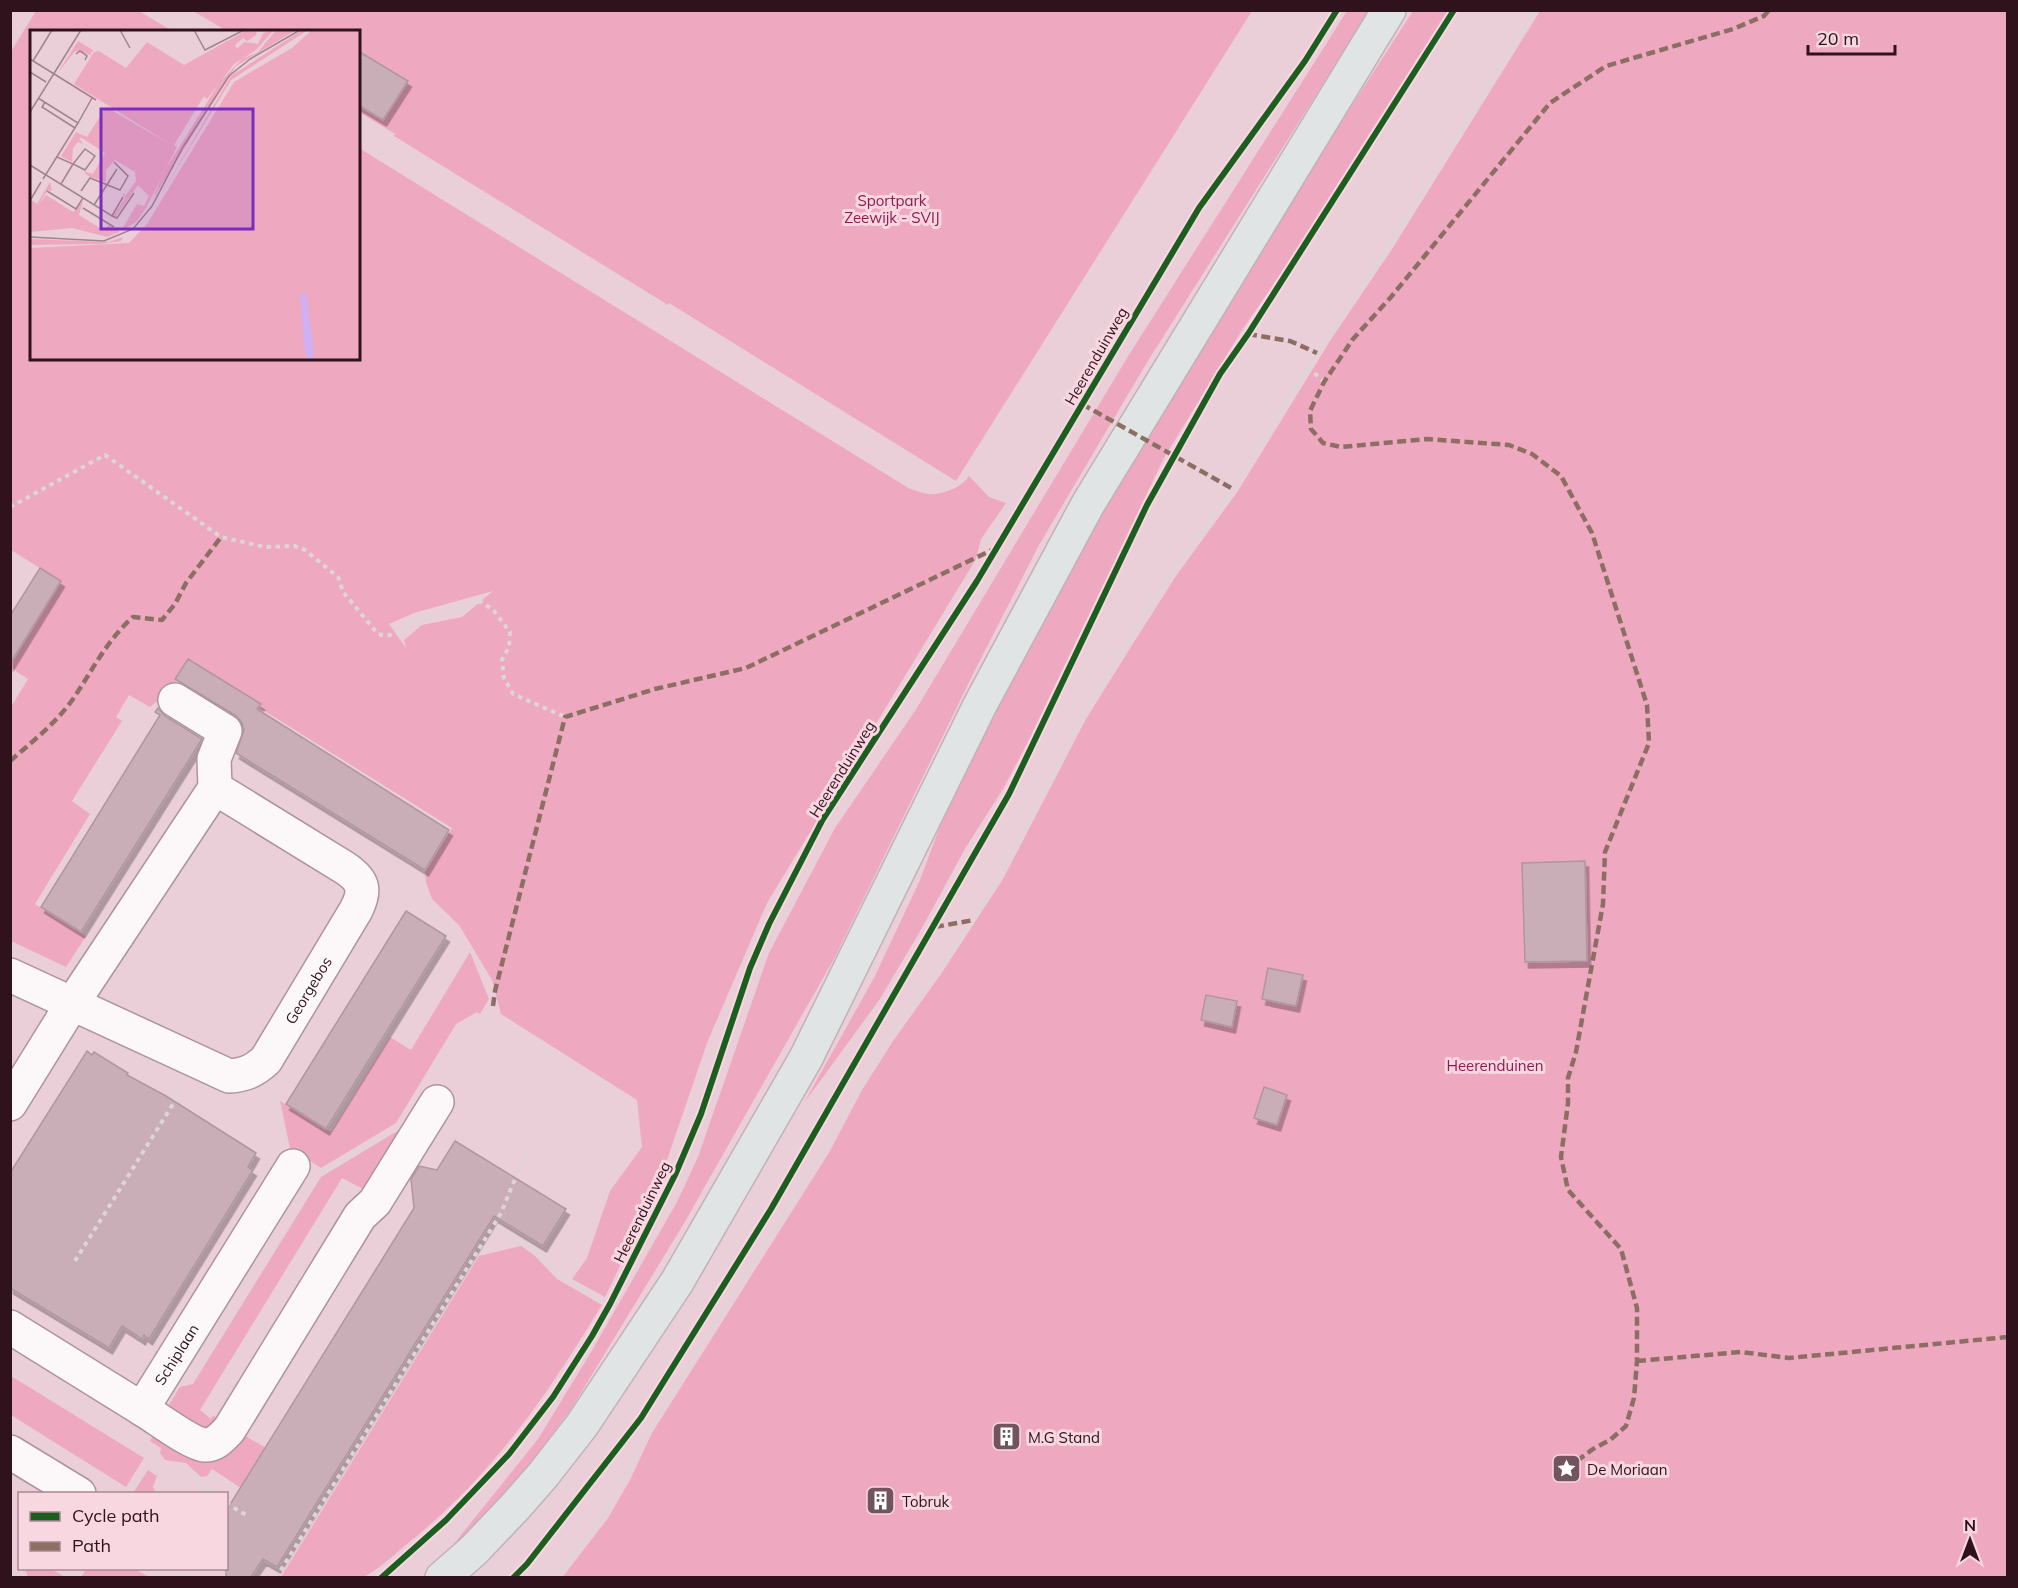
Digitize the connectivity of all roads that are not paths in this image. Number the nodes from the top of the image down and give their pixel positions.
1 (1389, 10) edge
2 (175, 700) dead end
3 (214, 788) junction
4 (10, 975) edge
5 (72, 1004) junction
6 (437, 1102) dead end
7 (10, 1104) edge
8 (295, 1163) road end
9 (10, 1327) edge
10 (142, 1409) junction
11 (10, 1452) edge
12 (76, 1492) edge
13 (442, 1578) edge

1 - 13 main road
2 - 3 street
3 - 5 street
3 - 5 street, Georgebos
4 - 5 street
5 - 7 street
6 - 10 street
8 - 10 street, Schiplaan
9 - 10 street
11 - 12 street

